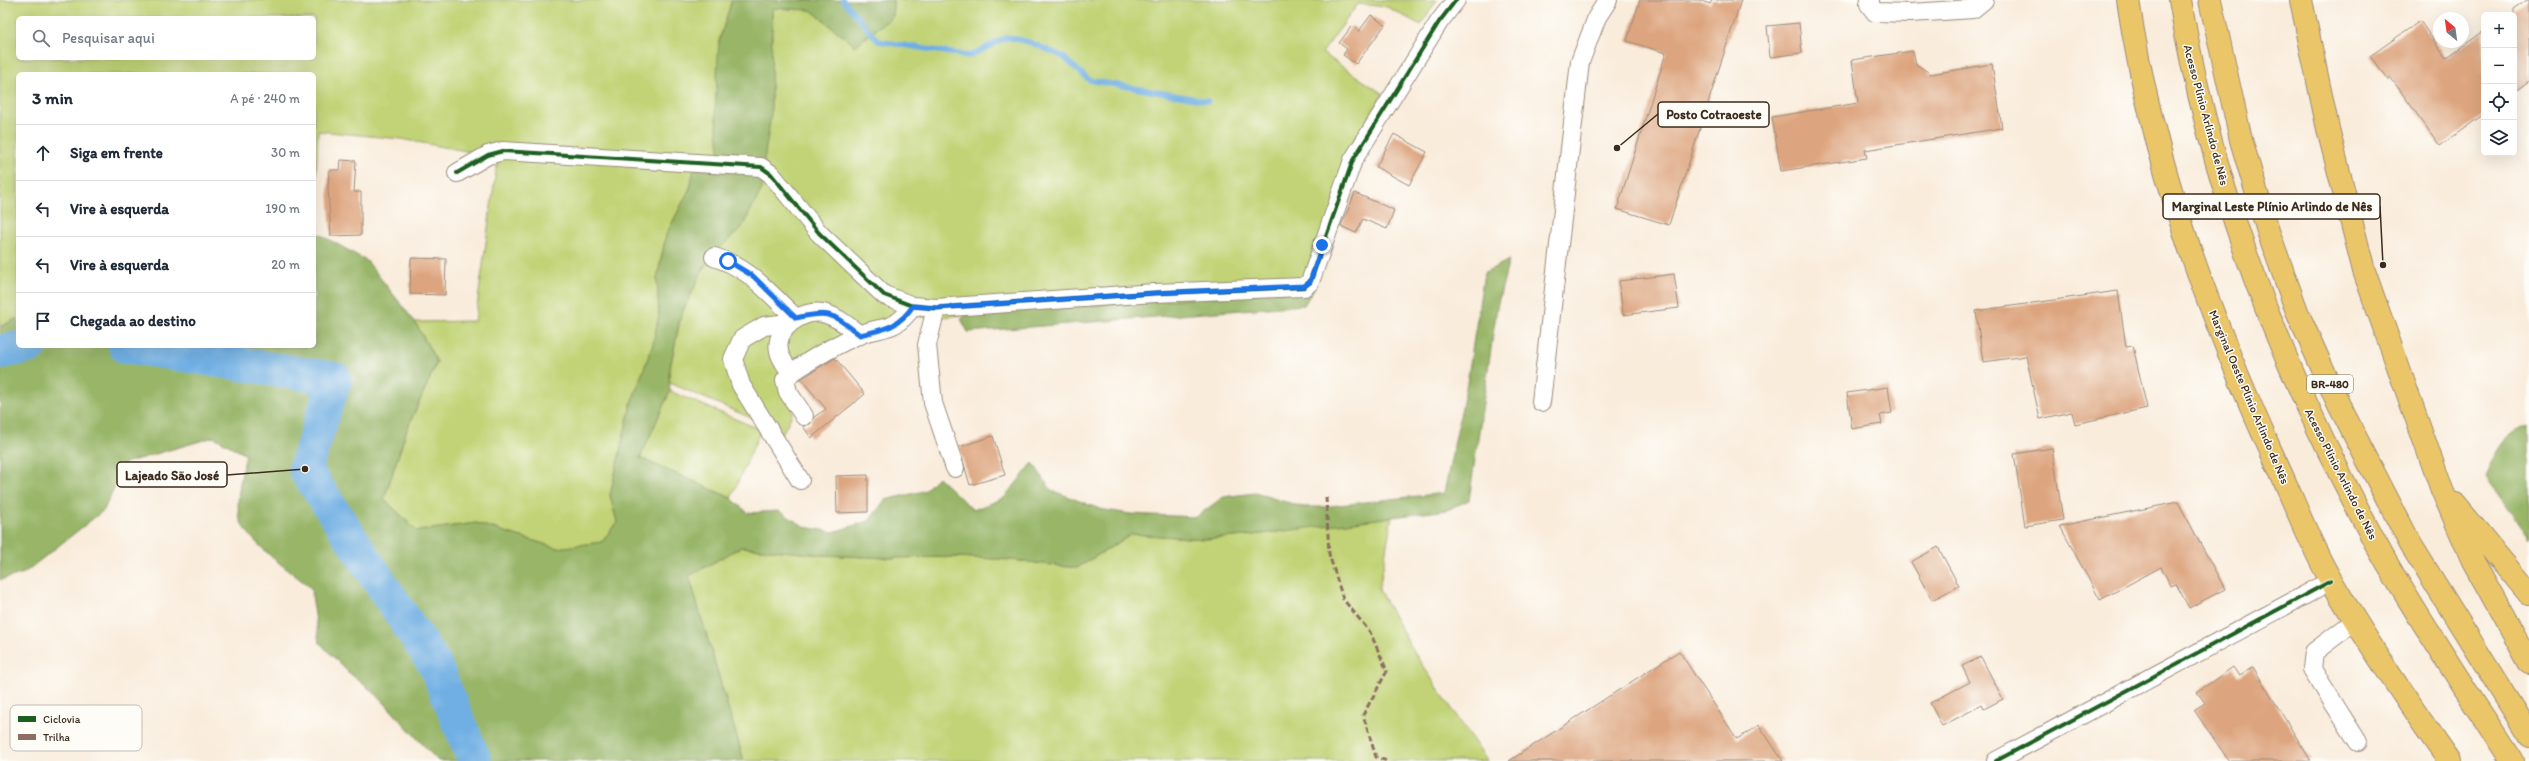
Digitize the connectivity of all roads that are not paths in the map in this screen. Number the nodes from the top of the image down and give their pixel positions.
1 (1456, 0) edge
2 (1608, 0) edge
3 (1870, 0) edge
4 (1984, 0) edge
5 (2128, 0) edge
6 (2180, 0) edge
7 (2210, 0) edge
8 (2301, 0) edge
9 (457, 173) dead end
10 (714, 257) dead end
11 (913, 306) junction
12 (936, 308) junction
13 (792, 321) junction
14 (860, 335) junction
15 (791, 373) junction
16 (1541, 402) dead end
17 (804, 416) dead end
18 (955, 468) dead end
19 (800, 480) dead end
20 (2441, 488) junction
21 (2331, 581) junction
22 (2529, 594) edge
23 (2356, 620) junction
24 (2529, 662) edge
25 (2529, 734) edge
26 (2358, 742) dead end
27 (1996, 761) edge
28 (2449, 761) edge
29 (2512, 761) edge

1 - 12 street
2 - 16 street
3 - 4 street
5 - 21 main road, Marginal Oeste Plínio Arlindo de Nês
6 - 29 main road, Acesso Plínio Arlindo de Nês / BR-480
7 - 25 main road, BR-480
8 - 20 main road
9 - 11 street
10 - 13 street
11 - 12 street
11 - 14 street
12 - 18 street
13 - 14 street
13 - 15 street
13 - 19 street
14 - 15 street
15 - 17 street
20 - 22 main road
20 - 24 main road
21 - 23 main road, Marginal Oeste Plínio Arlindo de Nês
21 - 27 street
23 - 26 street
23 - 28 main road, Marginal Oeste Plínio Arlindo de Nês

